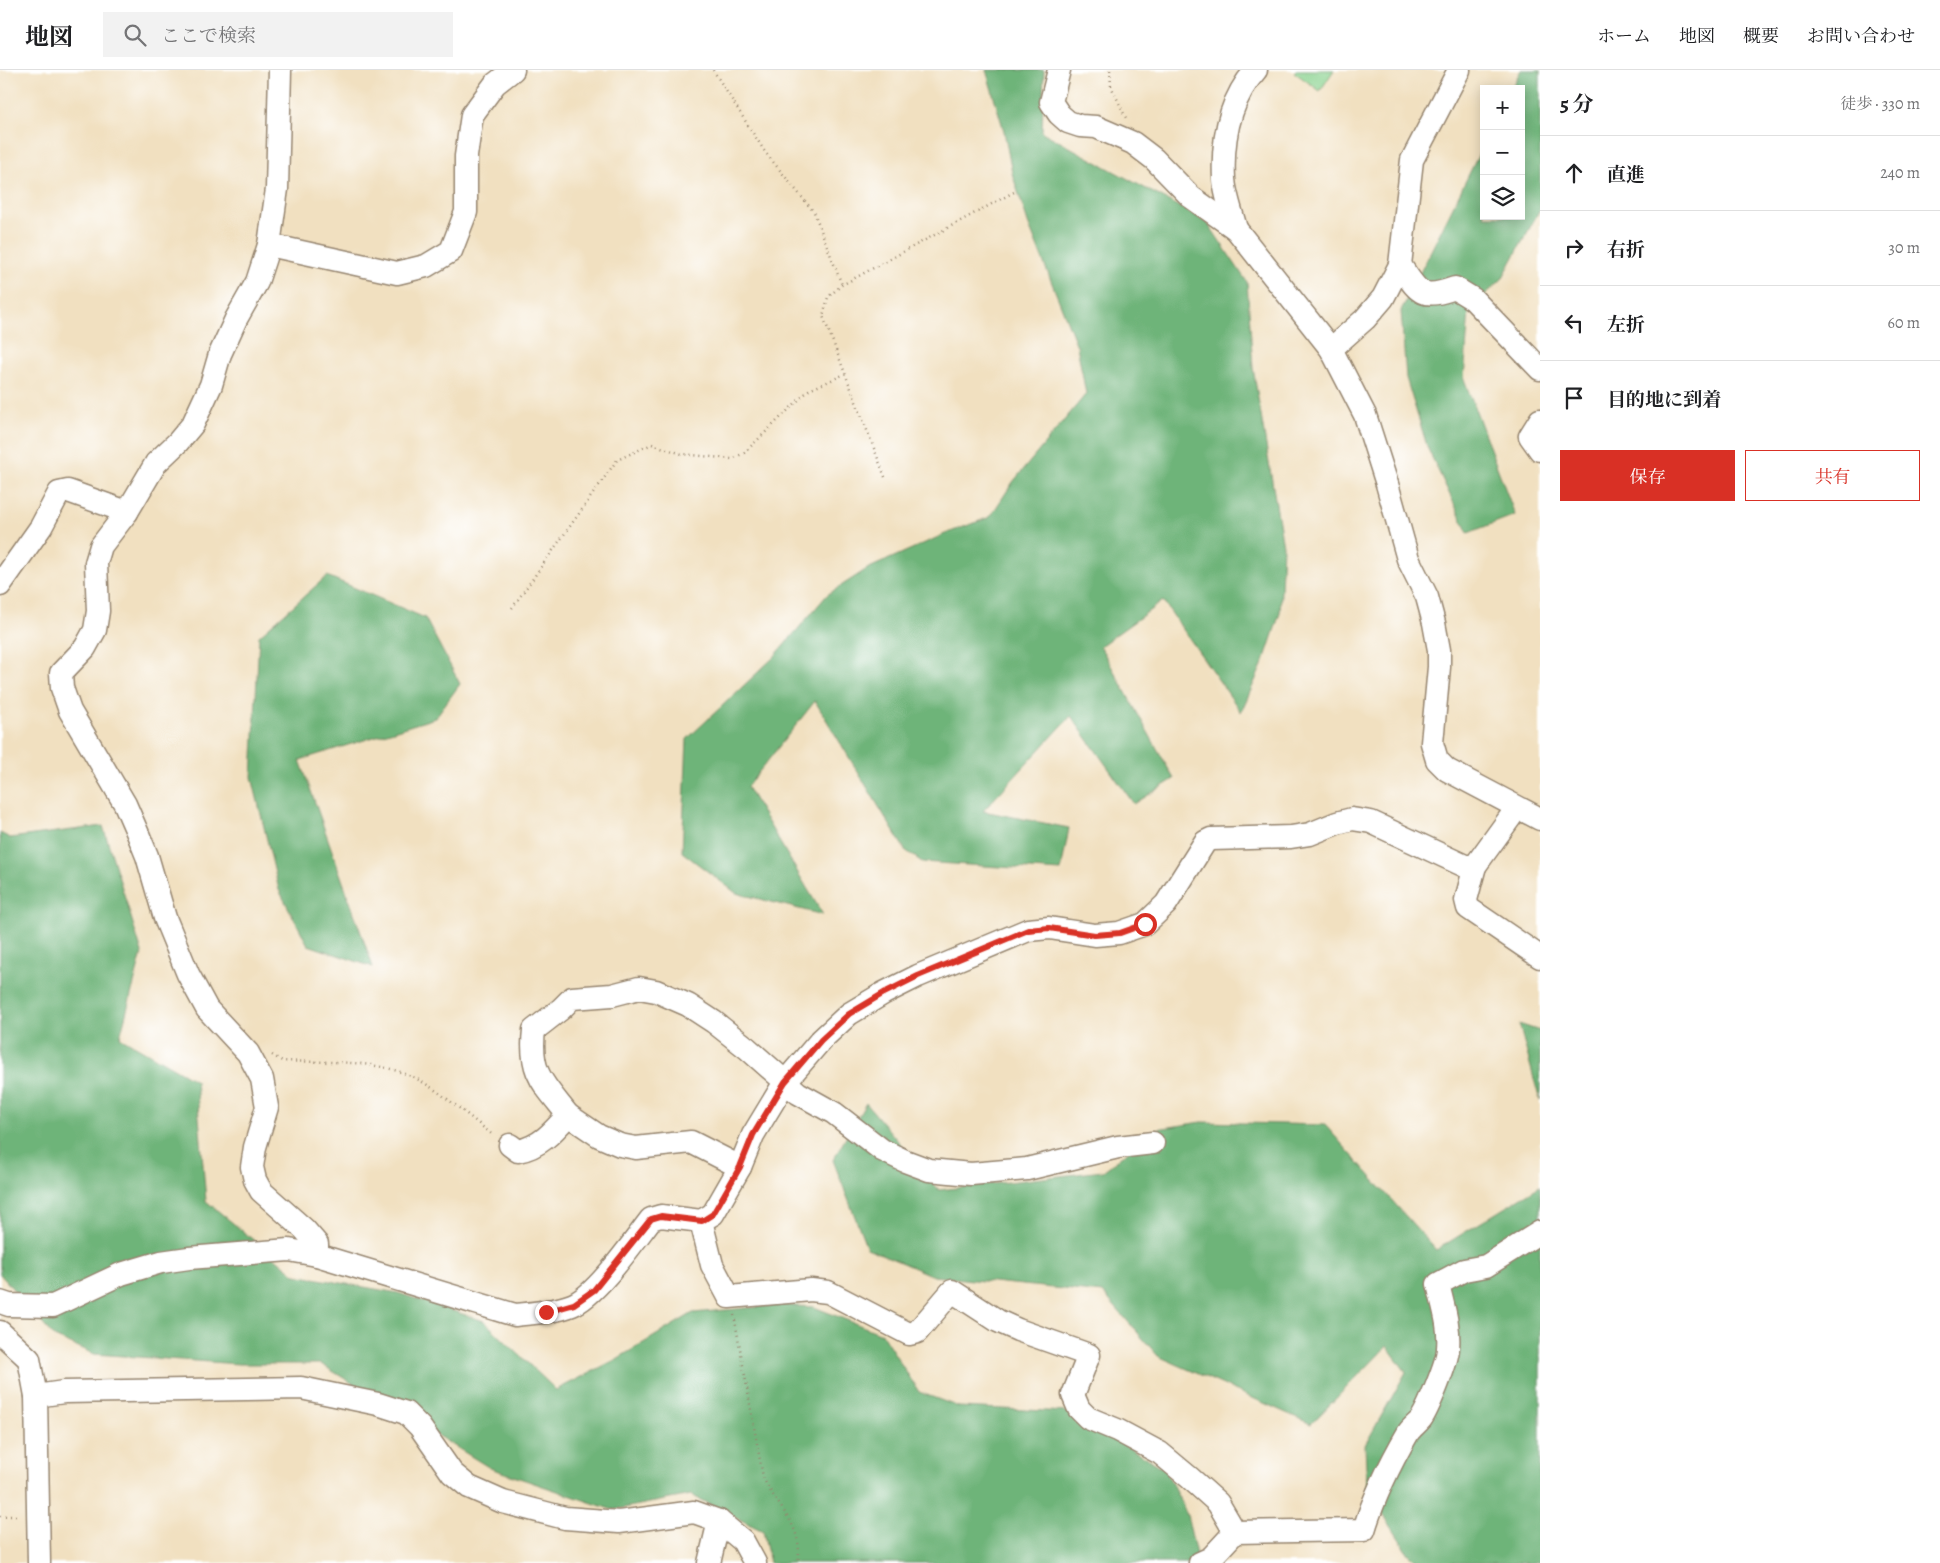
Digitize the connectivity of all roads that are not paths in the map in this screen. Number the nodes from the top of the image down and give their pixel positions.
1 (280, 70) edge
2 (513, 70) edge
3 (1059, 70) edge
4 (1256, 70) edge
5 (1459, 70) edge
6 (1236, 229) junction
7 (269, 245) junction
8 (1400, 264) junction
9 (1330, 348) junction
10 (1540, 369) edge
11 (1540, 420) edge
12 (1540, 450) edge
13 (127, 512) junction
14 (0, 585) edge
15 (1517, 808) junction
16 (1540, 819) edge
17 (1475, 866) junction
18 (1540, 957) edge
19 (785, 1082) junction
20 (568, 1115) junction
21 (1153, 1143) dead end
22 (510, 1145) road end
23 (740, 1167) junction
24 (702, 1221) junction
25 (1540, 1232) edge
26 (318, 1255) junction
27 (0, 1302) edge
28 (0, 1332) edge
29 (36, 1396) junction
30 (719, 1521) junction
31 (1234, 1532) junction
32 (39, 1563) edge
33 (709, 1563) edge
34 (755, 1563) edge
35 (1200, 1563) edge

1 - 7 street
2 - 7 street
3 - 6 street
4 - 6 street
5 - 8 street
6 - 9 street
7 - 13 street
8 - 9 street
8 - 10 street
9 - 15 street
11 - 12 street
13 - 14 street
13 - 26 street
15 - 16 street
15 - 17 street
17 - 18 street
17 - 19 street
19 - 20 street
19 - 21 street
19 - 23 street
20 - 22 street
20 - 23 street
23 - 24 street
24 - 26 street
24 - 31 street
25 - 31 street
26 - 27 street
28 - 29 street
29 - 30 street
29 - 32 street
30 - 33 street
30 - 34 street
31 - 35 street

